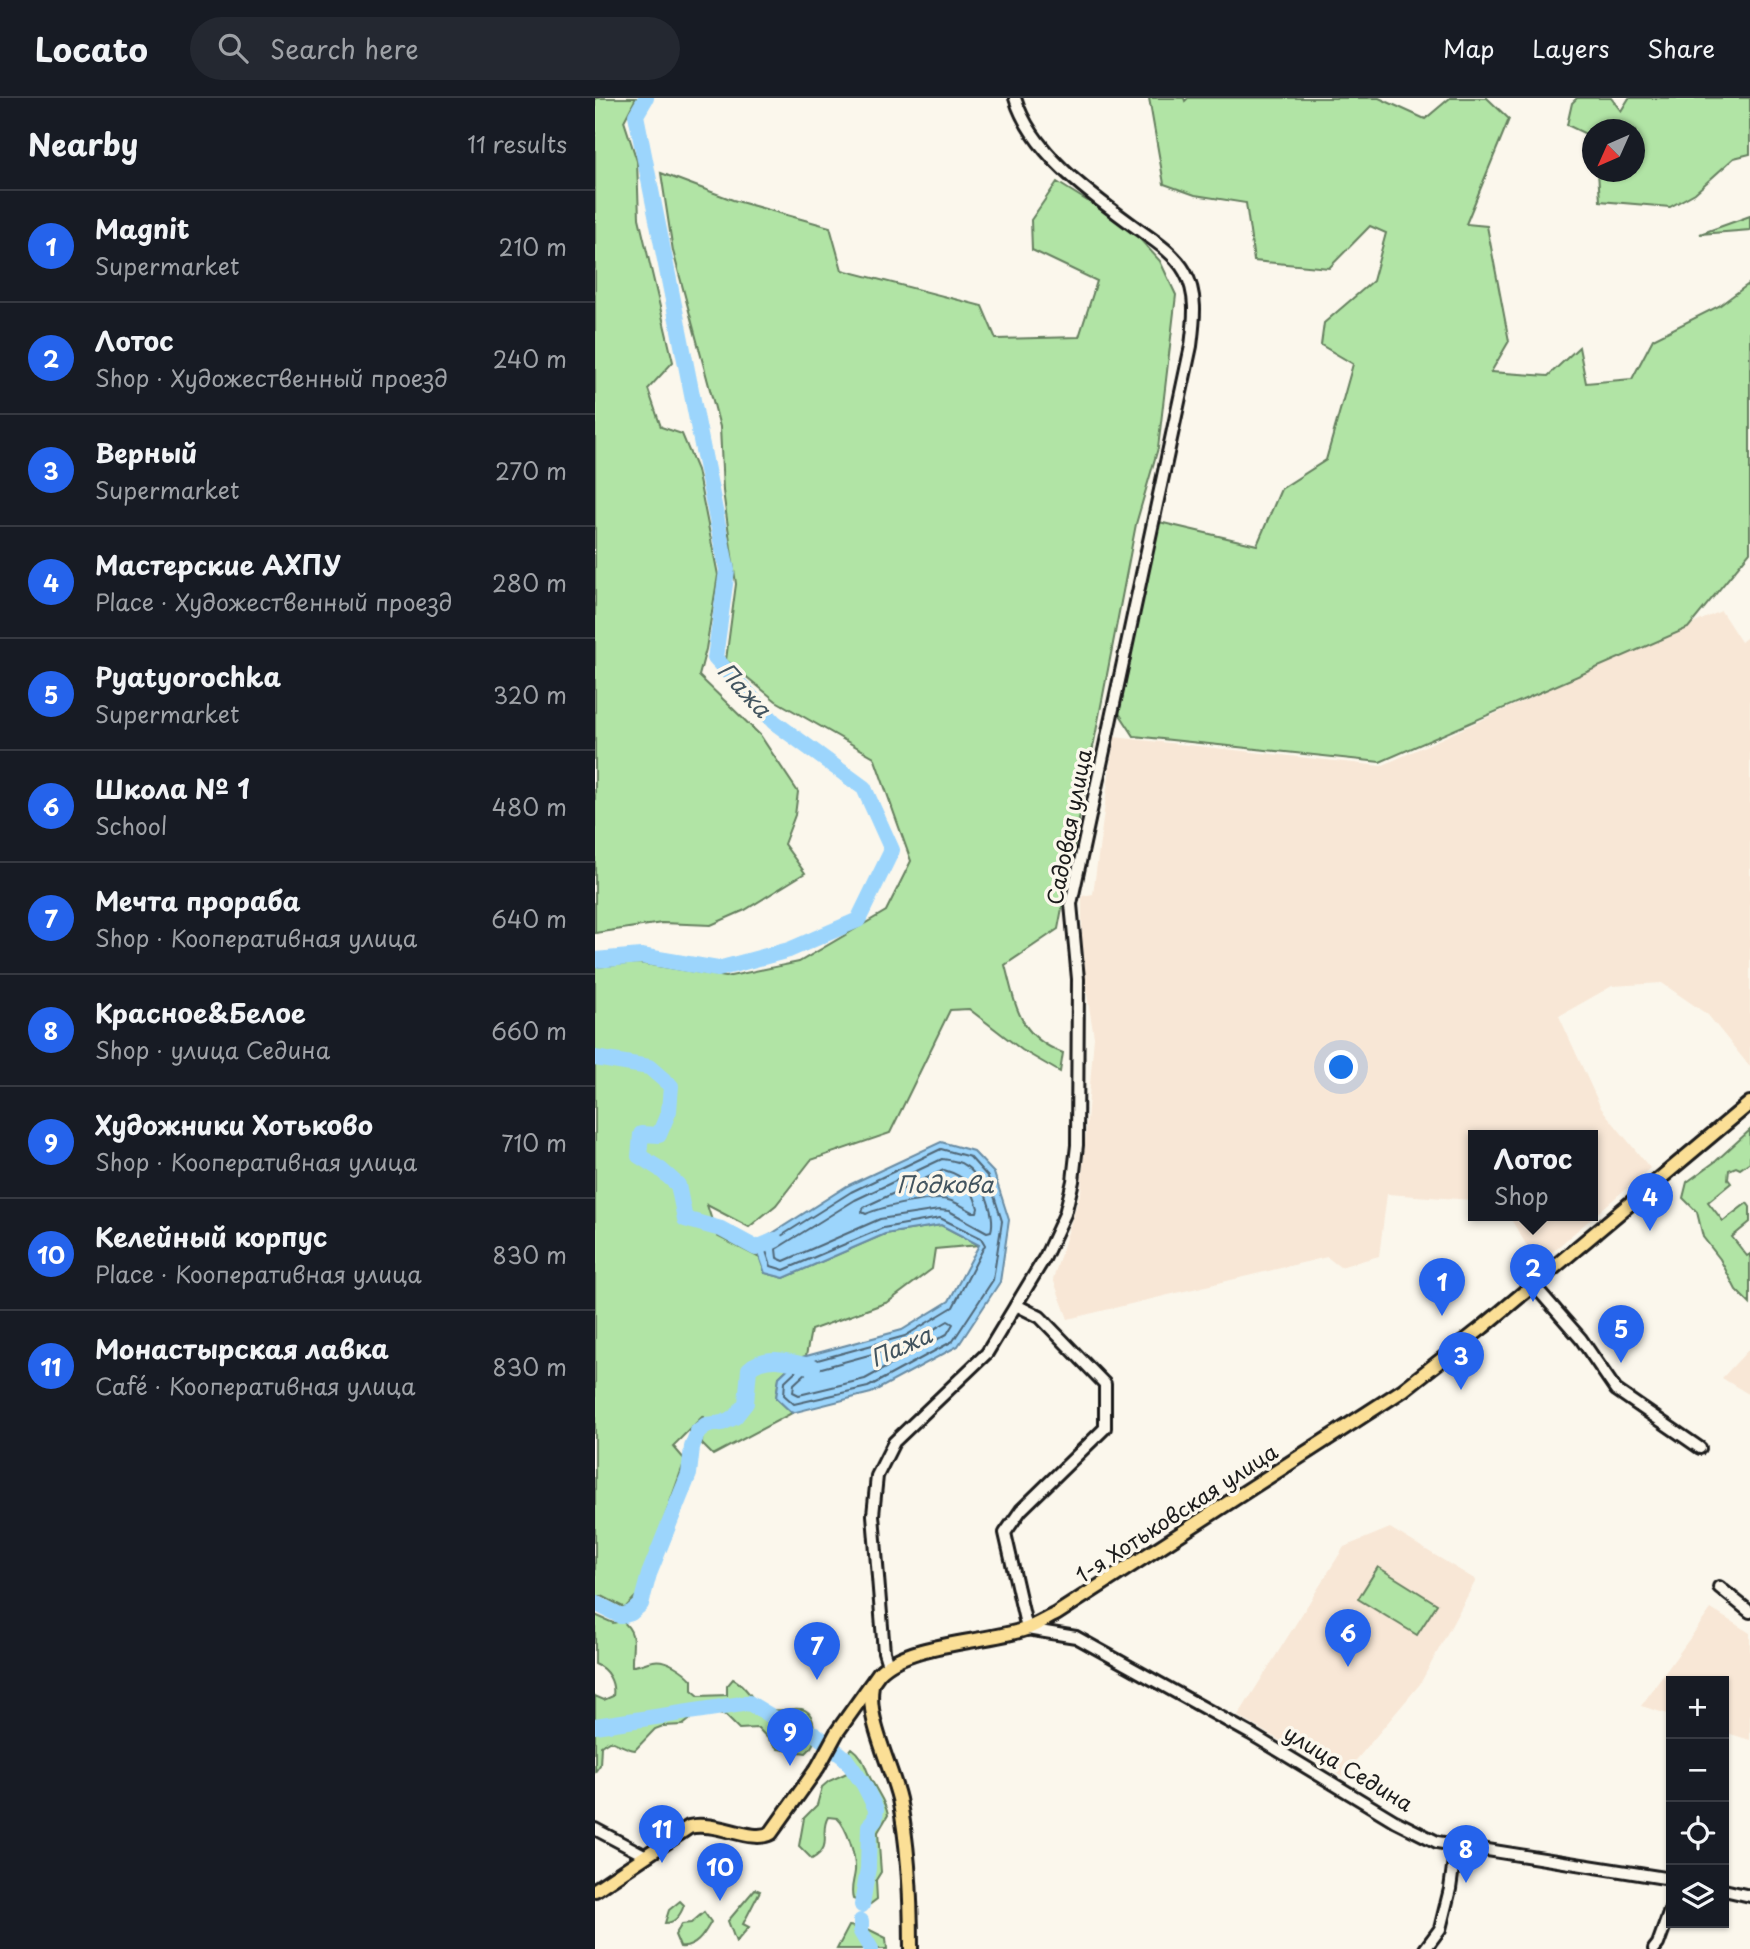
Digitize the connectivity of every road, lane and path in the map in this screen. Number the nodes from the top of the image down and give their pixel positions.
1 (1015, 98) edge
2 (1750, 1102) edge
3 (1533, 1284) junction
4 (1016, 1305) junction
5 (1700, 1448) dead end
6 (1719, 1587) dead end
7 (1750, 1612) edge
8 (1027, 1629) junction
9 (888, 1665) junction
10 (872, 1685) junction
11 (876, 1724) junction
12 (837, 1732) junction
13 (595, 1829) edge
14 (1456, 1845) junction
15 (644, 1855) junction
16 (1666, 1878) edge
17 (595, 1890) edge
18 (1729, 1891) edge
19 (1750, 1896) edge
20 (1666, 1922) edge
21 (911, 1949) edge
22 (1425, 1949) edge
23 (1654, 1949) edge

1 - 4 street, Садовая улица
2 - 3 main road, 1-я Хотьковская улица
3 - 5 street
3 - 8 main road, 1-я Хотьковская улица
4 - 8 street
4 - 9 street, Садовая улица
6 - 7 street
8 - 9 main road, 1-я Хотьковская улица
8 - 14 street, улица Седина
9 - 10 main road
10 - 11 main road
10 - 12 main road
11 - 12 main road
11 - 21 main road
12 - 15 main road
13 - 15 street
14 - 16 street, улица Седина
14 - 22 street
15 - 17 main road
18 - 19 street
20 - 23 street

